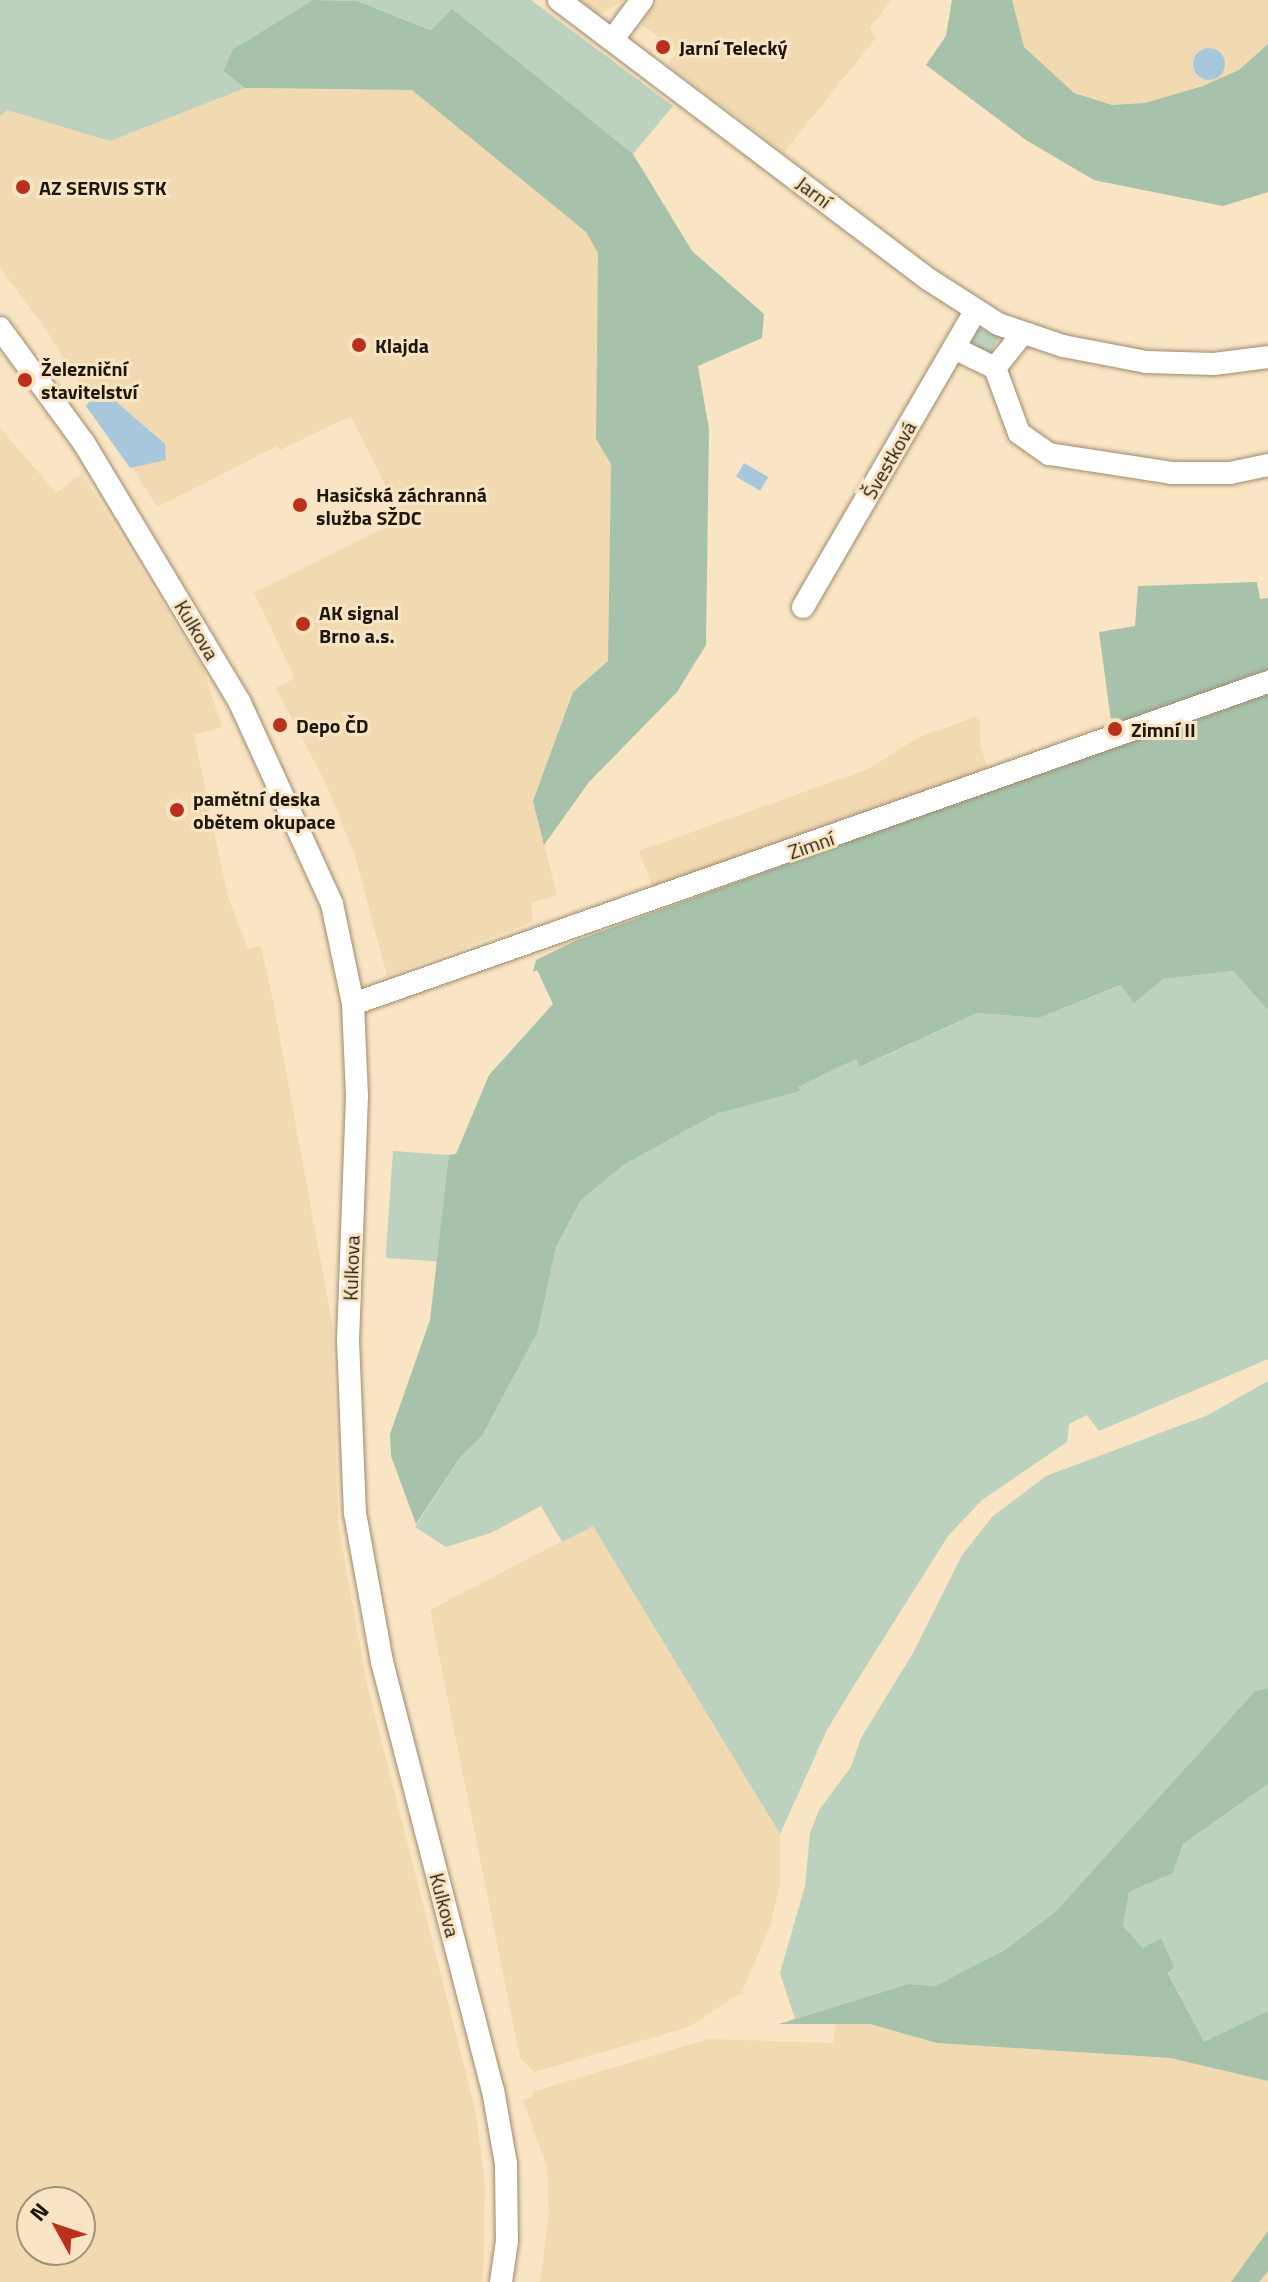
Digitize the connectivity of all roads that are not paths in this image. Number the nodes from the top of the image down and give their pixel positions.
1 (559, 0) edge
2 (642, 0) edge
3 (613, 39) junction
4 (975, 312) junction
5 (0, 328) edge
6 (1022, 334) junction
7 (954, 348) junction
8 (1268, 357) edge
9 (996, 373) junction
10 (1268, 465) edge
11 (803, 607) dead end
12 (1268, 682) edge
13 (353, 1004) junction
14 (501, 2282) edge

1 - 3 street, Jarní
2 - 3 street
3 - 4 street, Jarní
4 - 6 street, Jarní
4 - 7 street, Švestková
5 - 13 street, Kulkova
6 - 8 street, Jarní
6 - 9 street
7 - 9 street
7 - 11 street, Švestková
9 - 10 street
12 - 13 street, Zimní
13 - 14 street, Kulkova

